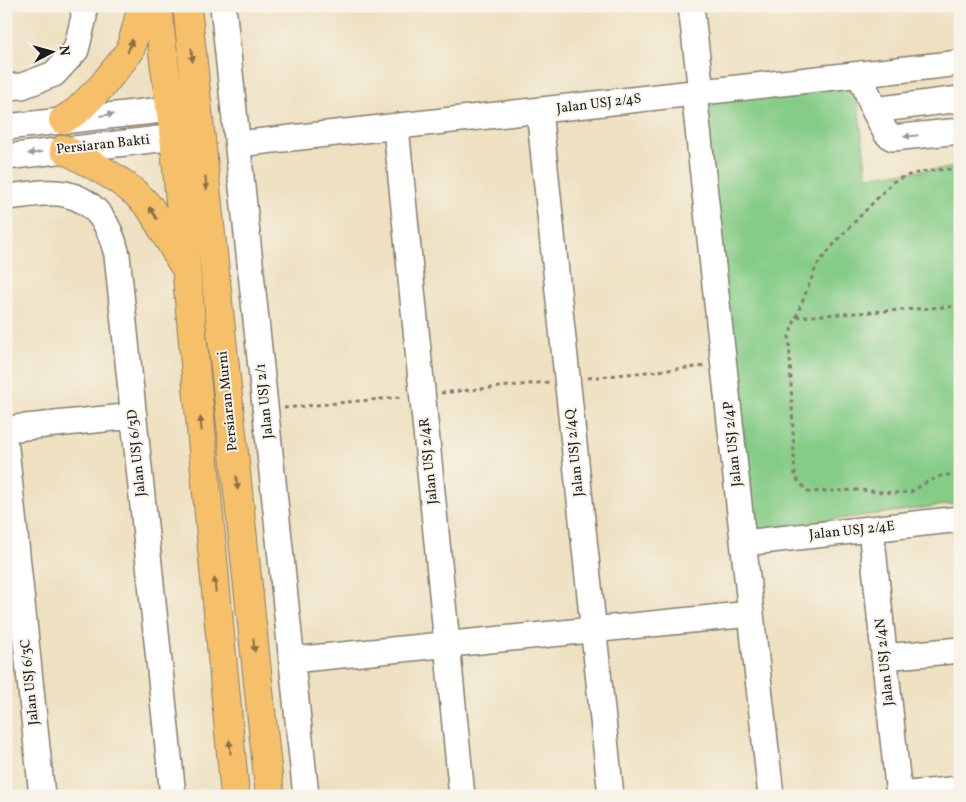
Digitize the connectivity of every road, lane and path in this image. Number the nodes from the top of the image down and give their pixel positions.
1 (83, 6) edge
2 (142, 6) edge
3 (157, 6) edge
4 (186, 6) edge
5 (223, 6) edge
6 (691, 6) edge
7 (960, 63) edge
8 (860, 74) junction
9 (6, 87) edge
10 (697, 92) junction
11 (960, 99) edge
12 (198, 106) junction
13 (170, 108) junction
14 (539, 110) junction
15 (874, 110) junction
16 (63, 120) junction
17 (6, 127) edge
18 (396, 127) junction
19 (960, 131) edge
20 (201, 134) junction
21 (174, 137) junction
22 (238, 144) junction
23 (64, 149) junction
24 (6, 157) edge
25 (960, 169) edge
26 (6, 197) edge
27 (186, 271) junction
28 (960, 306) edge
29 (796, 317) junction
30 (724, 364) junction
31 (567, 380) junction
32 (422, 395) junction
33 (266, 410) junction
34 (134, 416) junction
35 (6, 430) edge
36 (6, 448) edge
37 (960, 473) edge
38 (960, 519) edge
39 (871, 529) junction
40 (744, 543) junction
41 (751, 614) junction
42 (594, 630) junction
43 (447, 645) junction
44 (960, 650) edge
45 (884, 656) junction
46 (292, 660) junction
47 (960, 789) edge
48 (42, 796) edge
49 (173, 796) edge
50 (234, 796) edge
51 (270, 796) edge
52 (306, 796) edge
53 (462, 796) edge
54 (611, 796) edge
55 (771, 796) edge
56 (899, 796) edge

1 - 9 street
16 -> 2 main road
3 - 13 main road, Persiaran Murni
4 -> 12 main road, Persiaran Murni
5 - 22 street, Jalan USJ 2/1
6 - 10 street, Jalan USJ 2/4P
7 - 8 street, Jalan USJ 2/4S
8 - 10 street, Jalan USJ 2/4S
8 - 15 street
10 - 14 street, Jalan USJ 2/4S
10 - 30 street, Jalan USJ 2/4P
11 - 15 street
12 - 13 street, Persiaran Bakti
12 - 20 main road, Persiaran Murni
16 -> 13 street, Persiaran Bakti
13 - 21 main road, Persiaran Murni
14 - 18 street, Jalan USJ 2/4S
14 - 31 street, Jalan USJ 2/4Q
19 -> 15 street
16 - 17 street, Persiaran Bakti
18 - 22 street, Jalan USJ 2/4S
18 - 32 street, Jalan USJ 2/4R
20 - 21 street, Persiaran Bakti
20 -> 51 main road, Persiaran Murni
21 - 23 street, Persiaran Bakti
21 - 27 main road, Persiaran Murni
22 - 33 street, Jalan USJ 2/1
23 -> 24 street, Persiaran Bakti
27 -> 23 main road
25 - 29 path
26 - 34 street, Jalan USJ 6/3D
50 -> 27 main road, Persiaran Murni
28 - 29 path
29 - 37 path
30 - 31 path
30 - 40 street, Jalan USJ 2/4P
31 - 32 path
31 - 42 street, Jalan USJ 2/4Q
32 - 33 path
32 - 43 street, Jalan USJ 2/4R
33 - 46 street, Jalan USJ 2/1
34 - 35 street
34 - 49 street, Jalan USJ 6/3D
36 - 48 street, Jalan USJ 6/3C
38 - 39 street, Jalan USJ 2/4E
39 - 40 street, Jalan USJ 2/4E
39 - 45 street, Jalan USJ 2/4N
40 - 41 street, Jalan USJ 2/4P
41 - 42 street
41 - 55 street, Jalan USJ 2/4P
42 - 43 street
42 - 54 street, Jalan USJ 2/4Q
43 - 46 street
43 - 53 street, Jalan USJ 2/4R
44 - 45 street
45 - 56 street, Jalan USJ 2/4N
46 - 52 street, Jalan USJ 2/1
47 - 56 street

